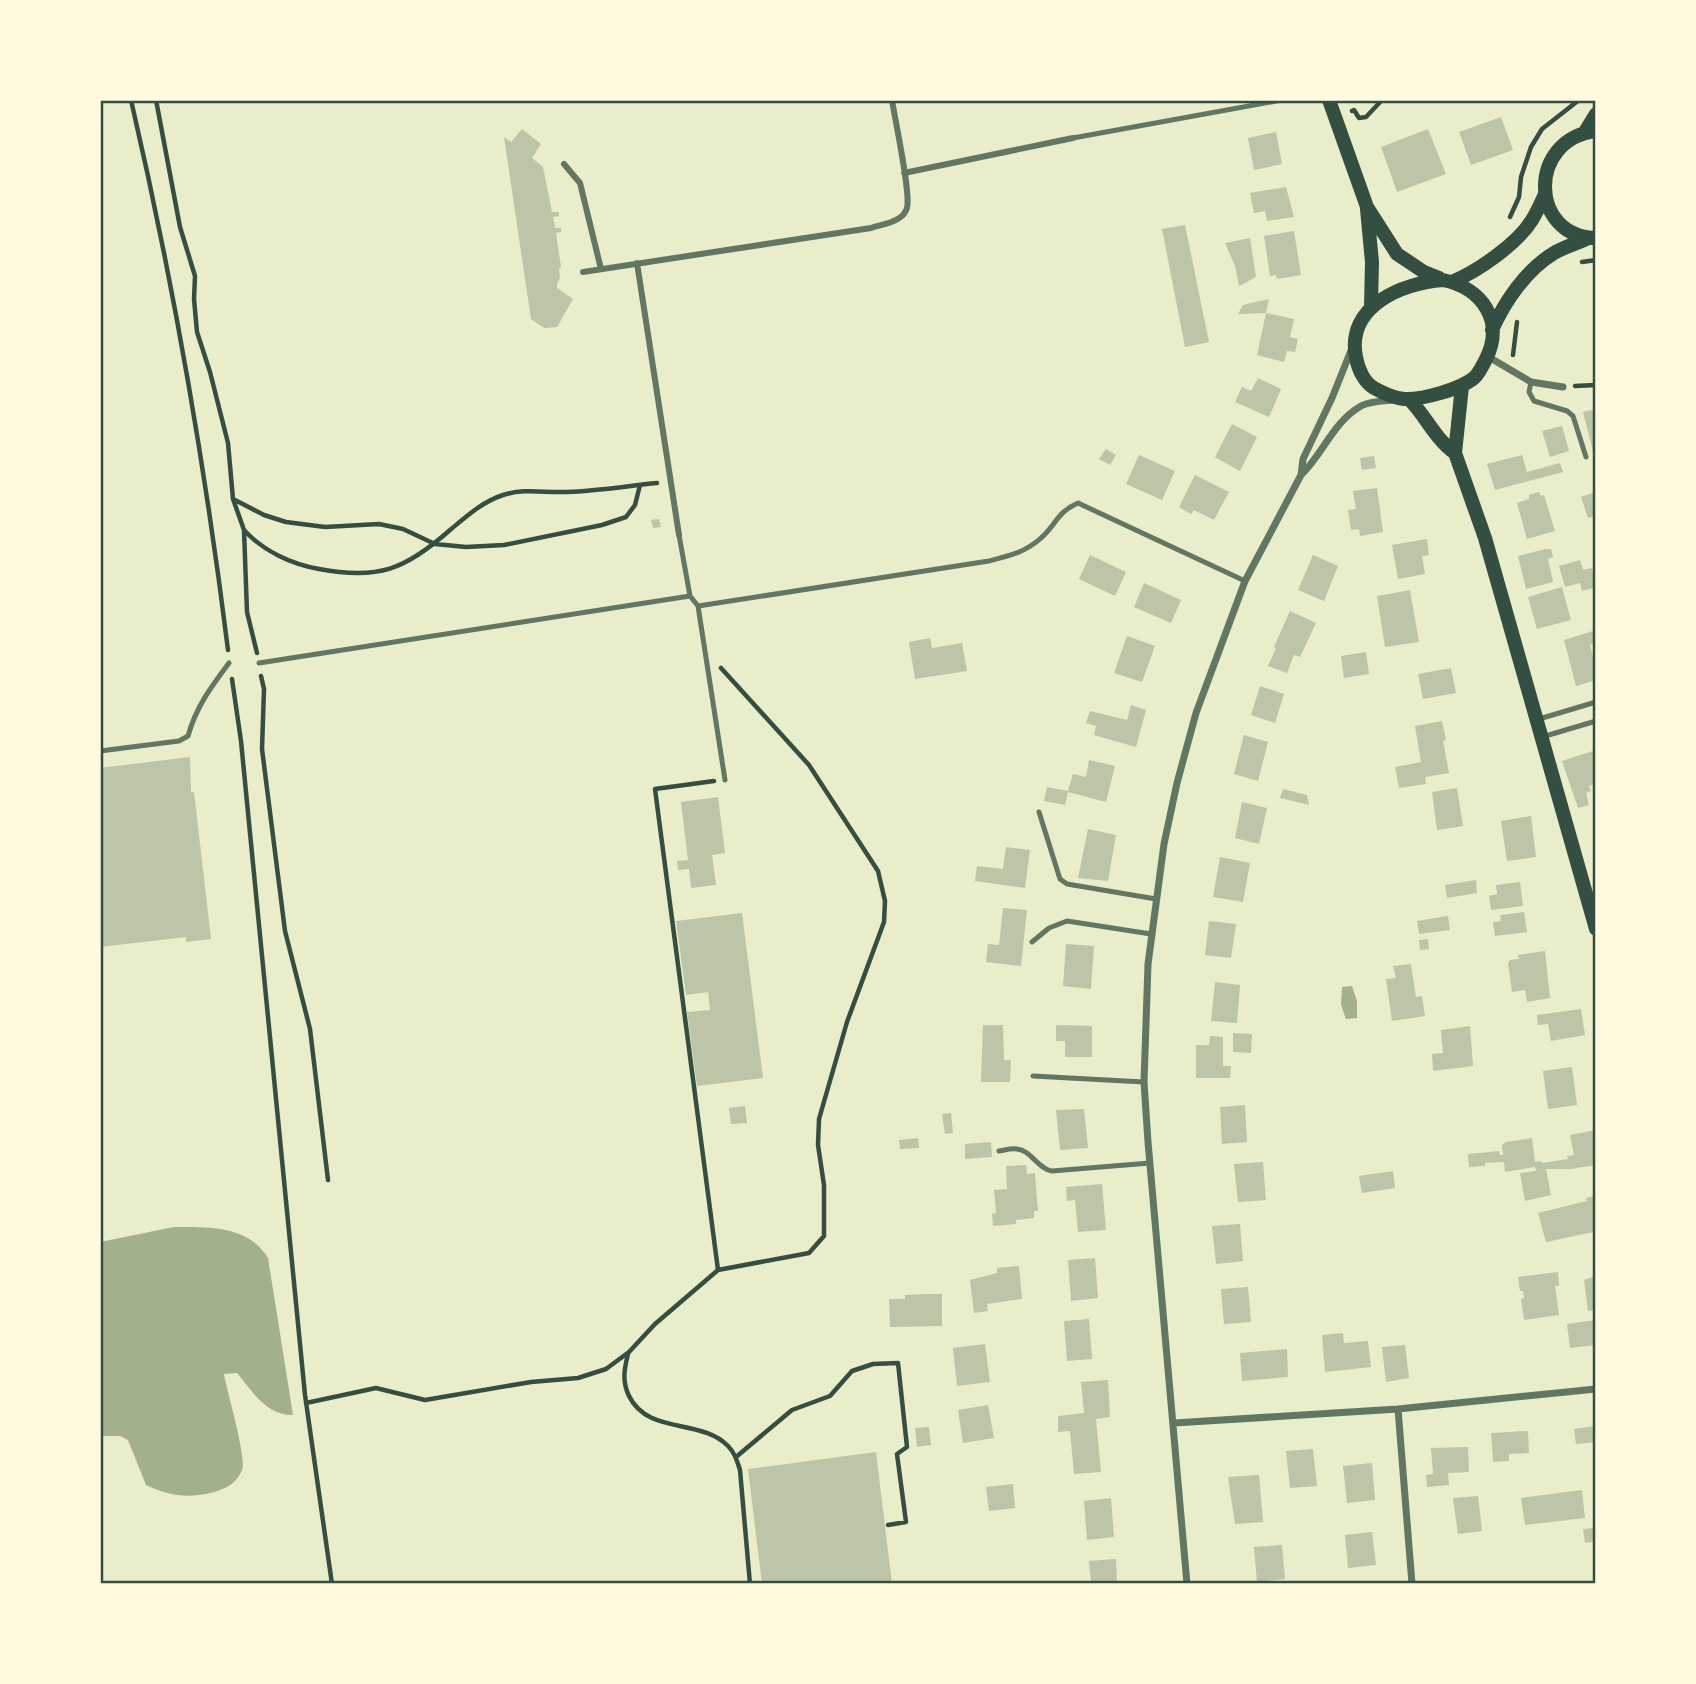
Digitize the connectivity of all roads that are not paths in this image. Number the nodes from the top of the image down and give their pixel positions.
1 (892, 100) edge
2 (1282, 100) edge
3 (1329, 100) edge
4 (1596, 114) edge
5 (1590, 132) edge
6 (1073, 138) joint
7 (564, 164) dead end
8 (904, 173) junction
9 (1545, 194) junction
10 (1367, 207) junction
11 (1593, 238) edge
12 (637, 263) junction
13 (601, 269) junction
14 (583, 272) dead end
15 (1448, 281) junction
16 (1371, 307) junction
17 (1492, 331) junction
18 (1355, 337) junction
19 (1487, 356) junction
20 (1531, 382) junction
21 (1462, 386) junction
22 (1563, 387) road end
23 (1405, 399) junction
24 (1455, 453) junction
25 (1586, 457) dead end
26 (1301, 475) junction
27 (679, 535) joint
28 (1245, 581) junction
29 (691, 596) junction
30 (698, 606) junction
31 (229, 663) road end
32 (259, 663) road end
33 (1596, 702) edge
34 (1537, 719) junction
35 (1596, 721) edge
36 (1542, 737) junction
37 (100, 751) edge
38 (725, 780) road end
39 (1039, 812) dead end
40 (1156, 899) junction
41 (1596, 929) edge
42 (1151, 934) junction
43 (1032, 942) dead end
44 (1033, 1076) dead end
45 (1144, 1082) junction
46 (999, 1151) dead end
47 (1150, 1163) junction
48 (1596, 1389) edge
49 (1398, 1409) junction
50 (1174, 1423) junction
51 (1186, 1584) edge
52 (1412, 1584) edge

1 - 8 street
2 - 6 lane
3 - 10 main road
4 - 5 main road
5 - 9 main road
6 - 8 street
7 - 13 street
8 - 12 street
9 - 11 main road
9 - 15 main road
10 - 15 main road
10 - 16 main road
11 - 17 main road
12 - 13 street
12 - 27 street
13 - 14 street
15 - 16 main road
15 - 17 main road
16 - 18 main road
17 - 19 main road
18 - 23 main road
18 - 26 street
19 - 20 street
19 - 21 main road
20 - 22 street
20 - 25 lane
21 - 23 main road
21 - 24 main road
23 - 24 main road
23 - 26 street
24 - 34 main road
26 - 28 street
27 - 29 lane
28 - 30 lane
28 - 40 street
29 - 30 lane
29 - 32 lane
30 - 38 lane
31 - 37 lane
33 - 34 lane
34 - 36 main road
35 - 36 lane
36 - 41 main road
39 - 40 lane
40 - 42 street
42 - 43 lane
42 - 45 street
44 - 45 lane
45 - 47 street
46 - 47 lane
47 - 50 street
48 - 49 street
49 - 50 street
49 - 52 street
50 - 51 street

